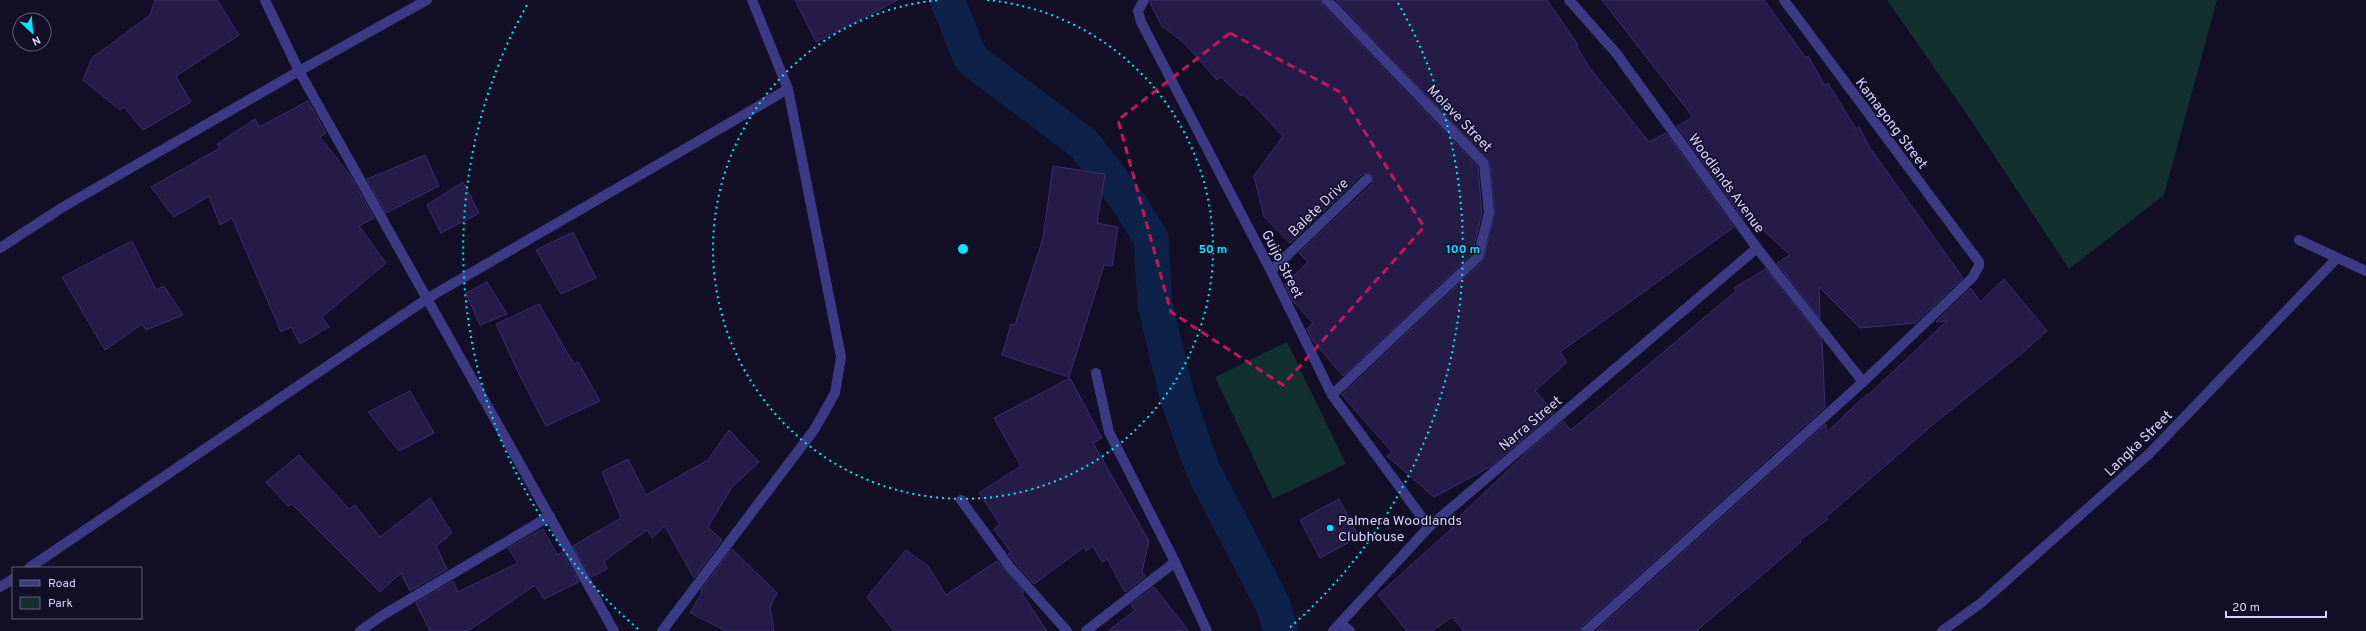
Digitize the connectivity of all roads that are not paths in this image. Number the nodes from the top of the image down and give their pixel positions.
1 (266, 0) edge
2 (427, 0) edge
3 (752, 0) edge
4 (1144, 0) edge
5 (1327, 0) edge
6 (1569, 0) edge
7 (1784, 0) edge
8 (298, 71) junction
9 (788, 89) junction
10 (1367, 179) dead end
11 (2299, 240) dead end
12 (0, 248) edge
13 (1757, 248) junction
14 (2337, 258) junction
15 (1271, 271) junction
16 (2366, 271) edge
17 (428, 298) junction
18 (1096, 373) dead end
19 (1863, 382) junction
20 (1332, 395) junction
21 (961, 500) dead end
22 (550, 516) junction
23 (1429, 527) junction
24 (1174, 562) junction
25 (29, 567) edge
26 (12, 579) edge
27 (0, 587) edge
28 (1336, 627) edge
29 (360, 631) edge
30 (614, 631) edge
31 (662, 631) edge
32 (1067, 631) edge
33 (1086, 631) edge
34 (1207, 631) edge
35 (1350, 631) edge
36 (1586, 631) edge
37 (1942, 631) edge

1 - 8 street
2 - 8 street
3 - 9 street
4 - 15 street, Guijo Street
5 - 20 street, Molave Street
6 - 13 street, Woodlands Avenue
7 - 19 street, Kamagong Street
8 - 12 street
8 - 17 street
9 - 17 street
9 - 31 street
10 - 15 street, Balete Drive
11 - 14 street
13 - 19 street, Woodlands Avenue
13 - 23 street, Narra Street
14 - 16 street
14 - 37 street, Langka Street
15 - 20 street, Guijo Street
17 - 22 street
17 - 25 street
18 - 24 street
19 - 36 street
20 - 23 street, Guijo Street
21 - 32 street
22 - 29 street
22 - 30 street
23 - 28 street, Narra Street
24 - 33 street
24 - 34 street
26 - 27 street
28 - 35 street

